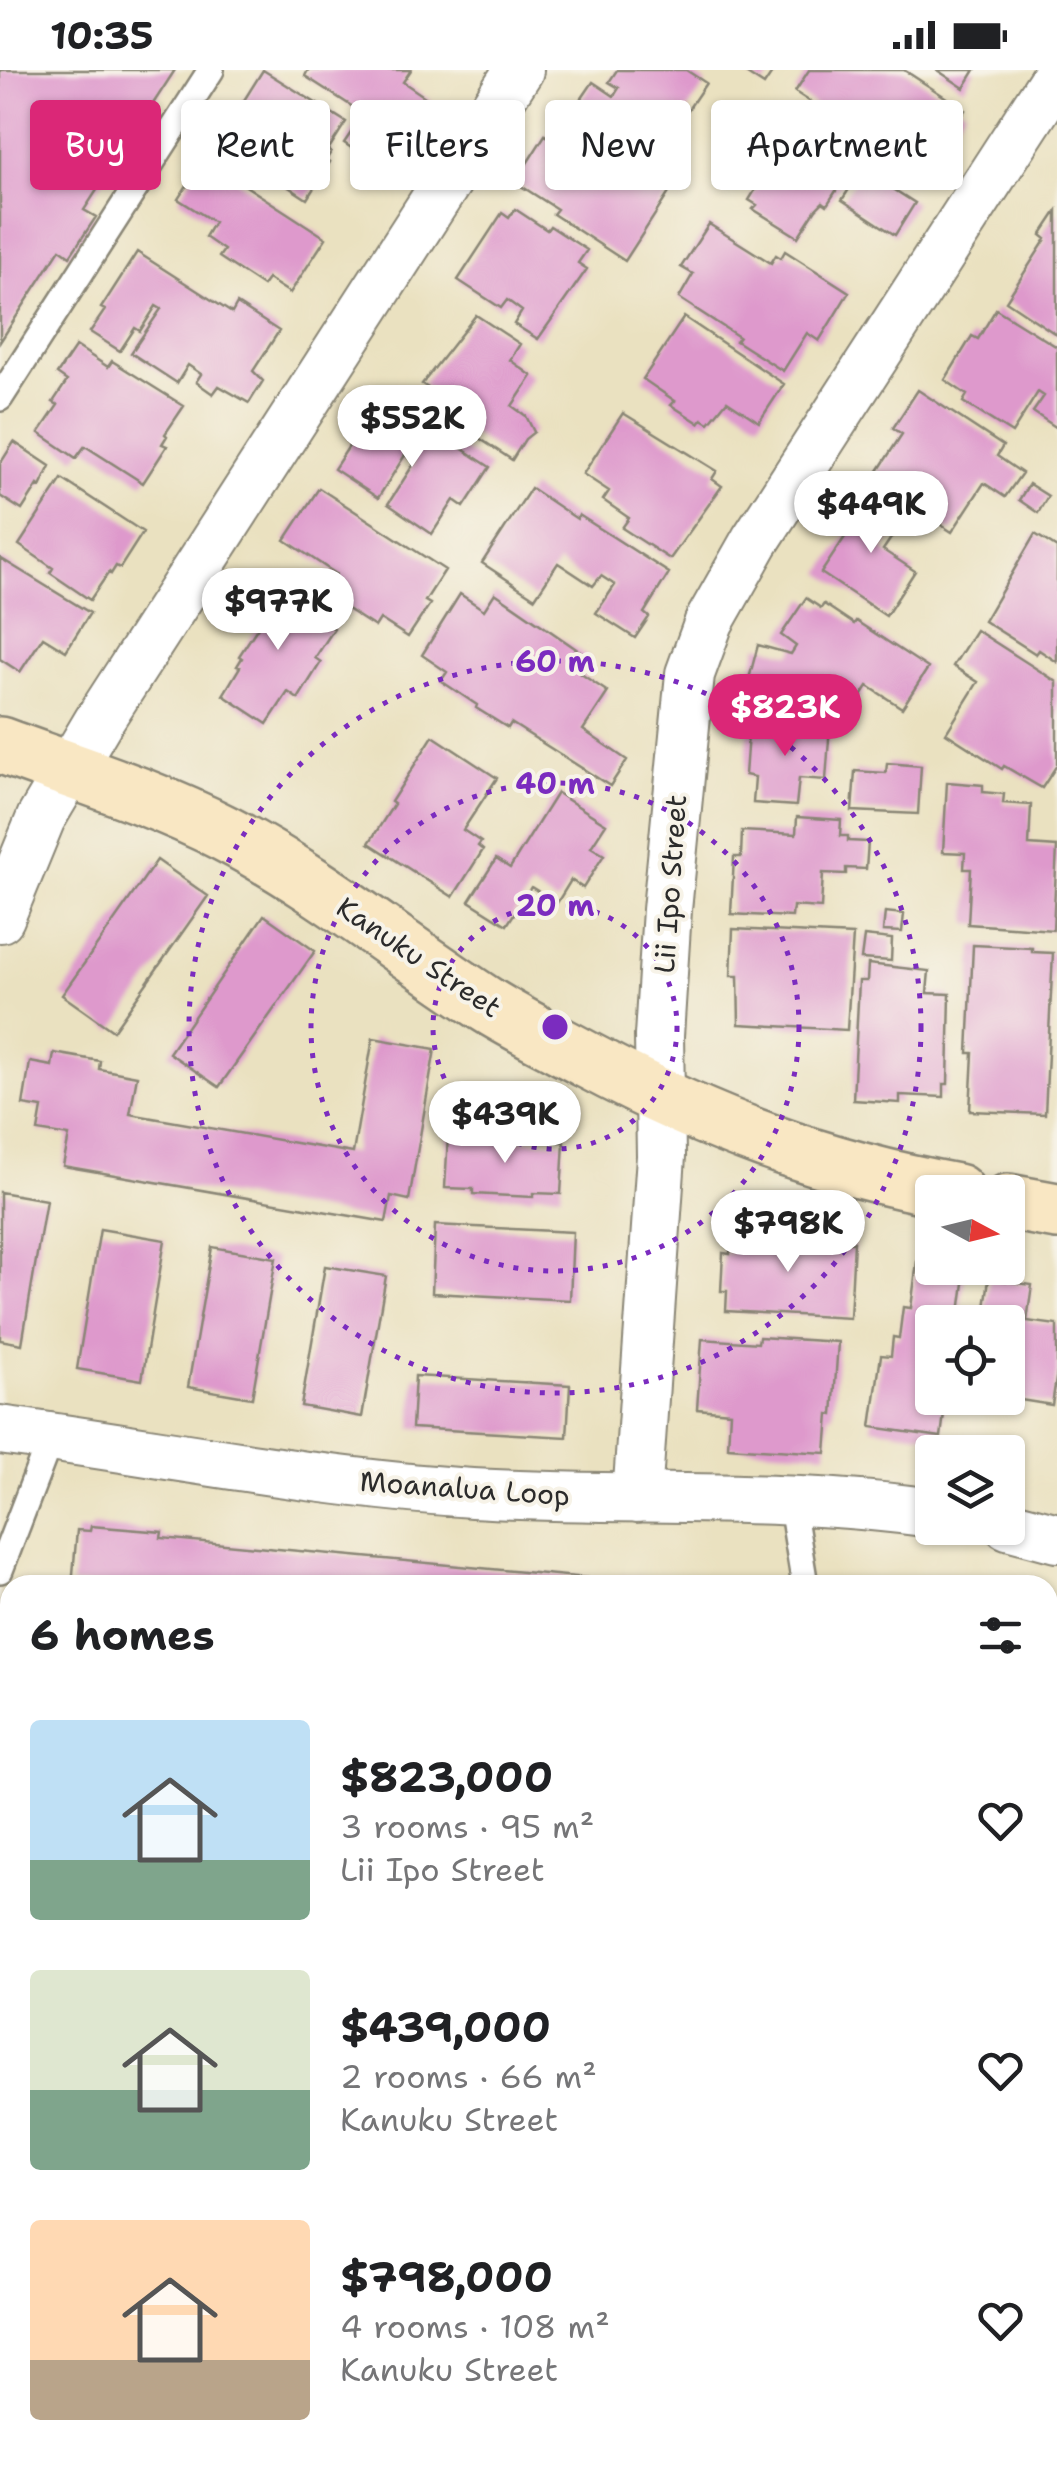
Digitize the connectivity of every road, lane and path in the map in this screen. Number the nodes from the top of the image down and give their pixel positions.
1 (211, 70) edge
2 (519, 70) edge
3 (1057, 75) edge
4 (0, 398) edge
5 (0, 745) edge
6 (69, 770) junction
7 (0, 918) edge
8 (660, 1098) junction
9 (915, 1185) edge
10 (1025, 1205) edge
11 (1057, 1211) edge
12 (0, 1430) edge
13 (51, 1437) junction
14 (638, 1498) junction
15 (791, 1500) junction
16 (915, 1511) edge
17 (1025, 1530) edge
18 (1057, 1538) edge
19 (0, 1570) edge
20 (803, 1575) edge

1 - 4 lane
2 - 6 street
3 - 8 street, Lii Ipo Street
5 - 6 street, Kanuku Street
6 - 7 street
6 - 8 street, Kanuku Street
8 - 9 street, Kanuku Street
8 - 14 street, Lii Ipo Street
10 - 11 street
12 - 13 street, Moanalua Loop
13 - 14 street, Moanalua Loop
13 - 19 lane
14 - 15 street, Moanalua Loop
15 - 16 street, Moanalua Loop
15 - 20 lane
17 - 18 street

